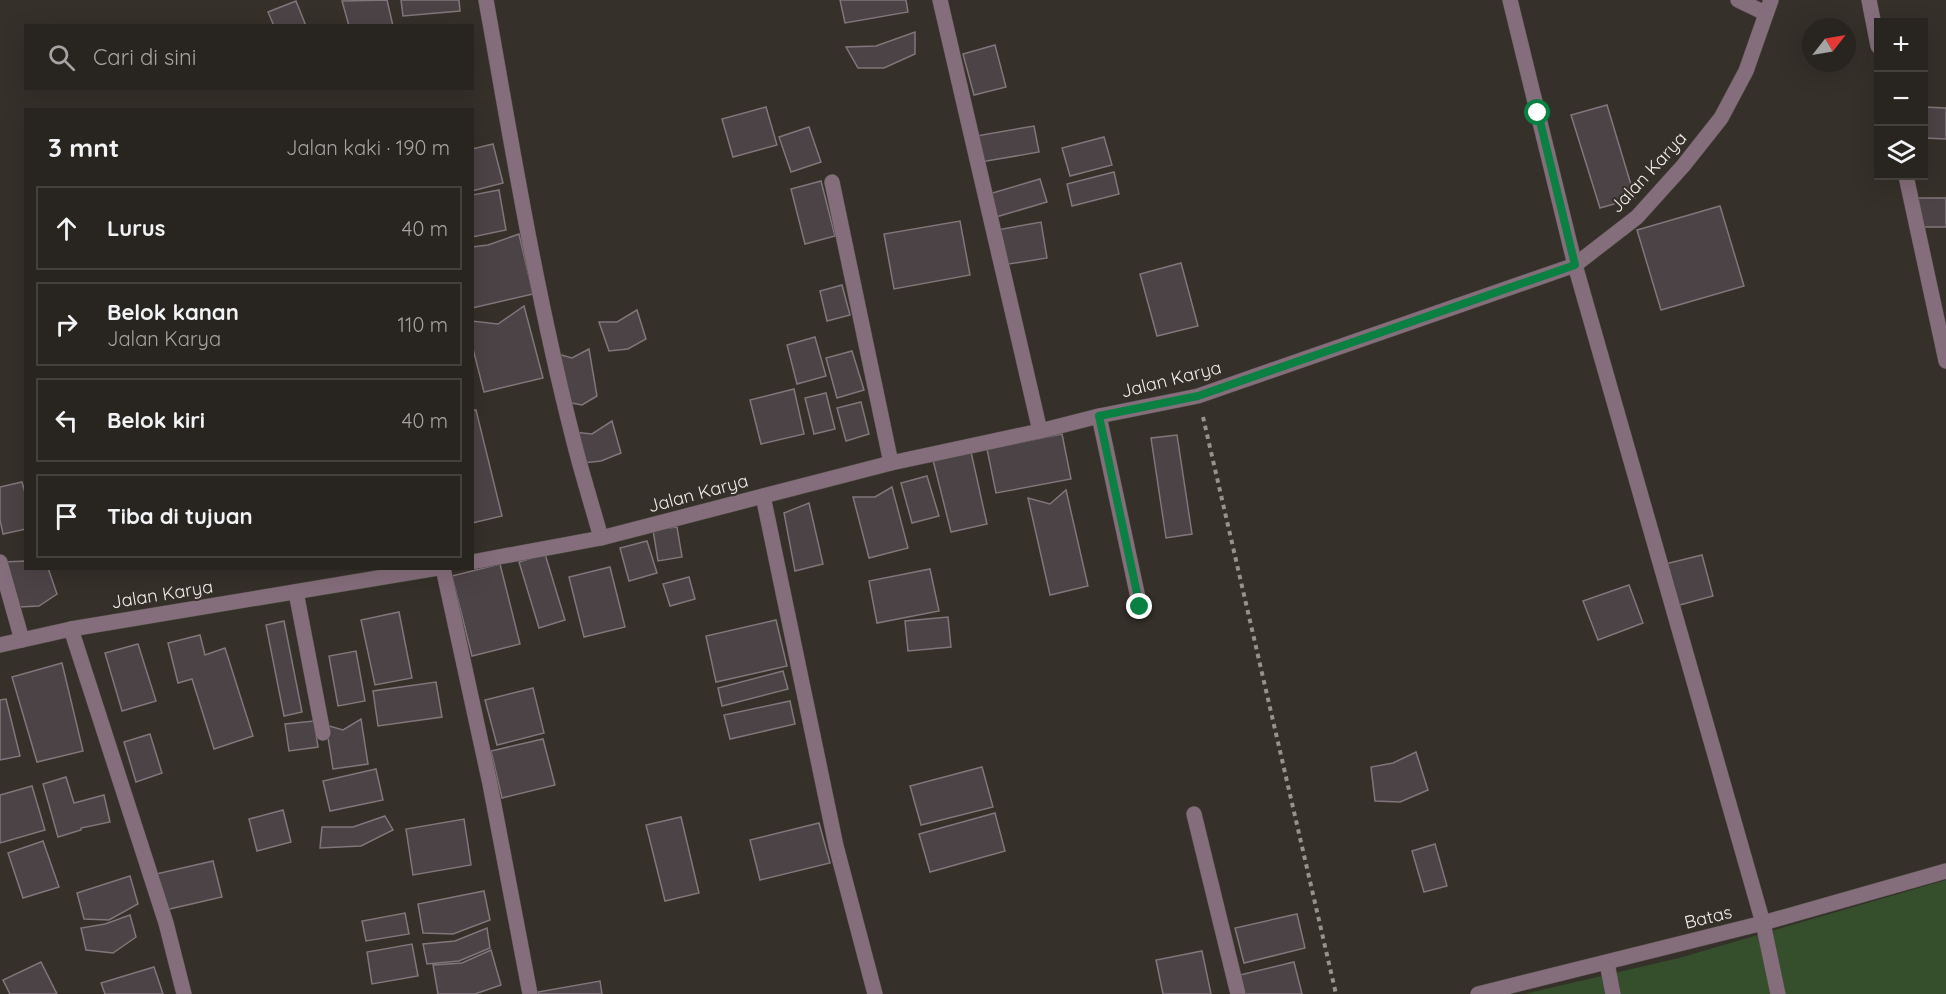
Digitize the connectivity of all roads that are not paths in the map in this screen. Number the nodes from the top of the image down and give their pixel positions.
1 (486, 0) edge
2 (940, 0) edge
3 (1510, 0) edge
4 (1738, 0) edge
5 (1869, 0) edge
6 (1768, 7) edge
7 (1874, 26) edge
8 (1907, 180) edge
9 (832, 182) dead end
10 (1575, 265) junction
11 (1946, 361) edge
12 (1099, 416) junction
13 (1040, 431) junction
14 (891, 463) junction
15 (764, 496) junction
16 (601, 538) junction
17 (0, 561) edge
18 (474, 562) edge
19 (426, 570) edge
20 (443, 570) edge
21 (296, 592) junction
22 (1140, 607) dead end
23 (71, 629) junction
24 (22, 640) junction
25 (0, 645) edge
26 (323, 733) dead end
27 (1194, 814) dead end
28 (1946, 871) edge
29 (1763, 923) junction
30 (1607, 963) junction
31 (184, 994) edge
32 (530, 994) edge
33 (875, 994) edge
34 (1238, 994) edge
35 (1478, 994) edge
36 (1613, 994) edge
37 (1778, 994) edge

1 - 16 street
2 - 13 street
3 - 10 street
4 - 6 street
5 - 7 street
6 - 10 street, Jalan Karya
8 - 11 street
9 - 14 street
10 - 12 street, Jalan Karya
10 - 29 street
12 - 13 street, Jalan Karya
12 - 22 street
13 - 14 street, Jalan Karya
14 - 15 street, Jalan Karya
15 - 16 street, Jalan Karya
15 - 33 street
16 - 18 street, Jalan Karya
17 - 24 street
19 - 21 street, Jalan Karya
20 - 32 street
21 - 23 street, Jalan Karya
21 - 26 street
23 - 24 street, Jalan Karya
23 - 31 street
24 - 25 street, Jalan Karya
27 - 34 street
28 - 29 street, Batas
29 - 30 street, Batas
29 - 37 street
30 - 35 street, Batas
30 - 36 street

